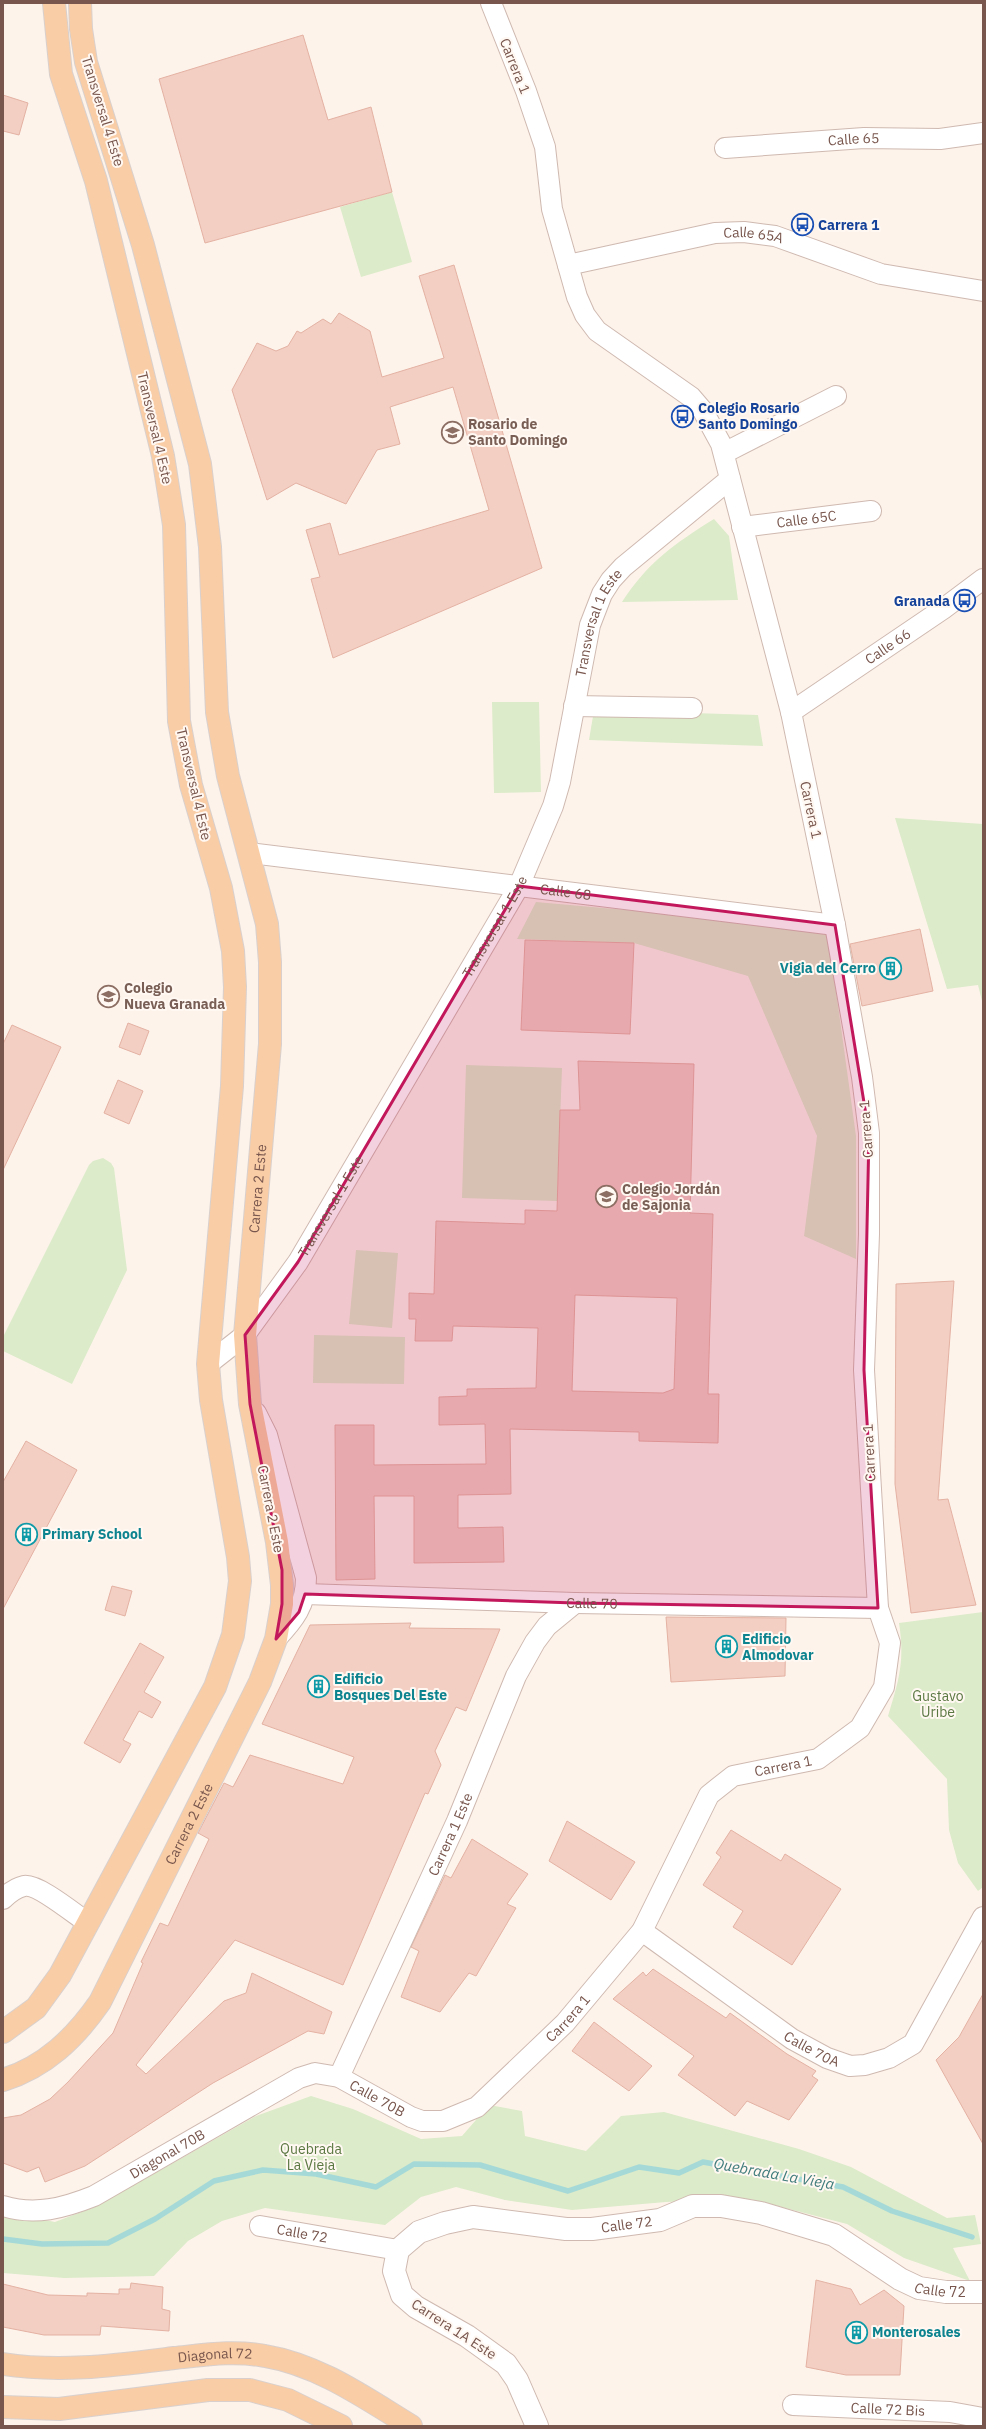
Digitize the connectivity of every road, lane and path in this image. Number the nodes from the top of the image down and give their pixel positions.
1 (54, 3) edge
2 (80, 3) edge
3 (491, 3) edge
4 (983, 133) edge
5 (724, 148) dead end
6 (568, 264) junction
7 (983, 291) edge
8 (836, 396) dead end
9 (724, 453) junction
10 (730, 478) junction
11 (871, 511) dead end
12 (742, 527) junction
13 (983, 578) edge
14 (574, 706) junction
15 (692, 708) dead end
16 (791, 712) junction
17 (250, 853) junction
18 (519, 886) junction
19 (835, 925) junction
20 (245, 1335) junction
21 (208, 1364) junction
22 (250, 1404) junction
23 (305, 1594) junction
24 (575, 1603) junction
25 (878, 1608) junction
26 (276, 1639) junction
27 (3, 1899) edge
28 (983, 1917) edge
29 (88, 1923) junction
30 (642, 1931) junction
31 (3, 2032) edge
32 (331, 2075) junction
33 (3, 2080) edge
34 (431, 2122) joint
35 (3, 2206) edge
36 (260, 2226) dead end
37 (398, 2250) junction
38 (983, 2292) edge
39 (3, 2364) edge
40 (793, 2405) dead end
41 (3, 2407) edge
42 (983, 2418) edge
43 (341, 2426) edge
44 (411, 2426) edge
45 (537, 2426) edge

1 - 21 main road, Transversal 4 Este
2 - 17 main road, Transversal 4 Este
3 - 6 street, Carrera 1
4 - 5 street, Calle 65
6 - 7 street, Calle 65A
6 - 9 street, Carrera 1
8 - 9 street
9 - 10 street, Carrera 1
10 - 12 street, Carrera 1
10 - 14 street, Transversal 1 Este
11 - 12 street, Calle 65C
12 - 16 street, Carrera 1
13 - 16 street, Calle 66
14 - 15 street
14 - 18 street, Transversal 1 Este
16 - 19 street, Carrera 1
17 - 18 street, Calle 68
17 - 20 main road, Carrera 2 Este
18 - 19 street, Calle 68
18 - 20 street, Transversal 1 Este
19 - 25 street, Carrera 1
20 - 21 street, Transversal 1 Este
20 - 22 main road, Carrera 2 Este
21 - 29 main road
22 - 23 street
22 - 26 main road, Carrera 2 Este
23 - 24 street, Calle 70
23 - 26 street
24 - 25 street, Calle 70
24 - 32 street, Carrera 1 Este
25 - 30 street, Carrera 1
26 - 33 main road, Carrera 2 Este
27 - 29 street
28 - 30 street, Calle 70A
29 - 31 main road
30 - 34 street, Carrera 1
32 - 34 street, Calle 70B
32 - 35 street, Diagonal 70B
36 - 37 street, Calle 72
37 - 38 street, Calle 72
37 - 45 street, Carrera 1A Este
39 - 44 main road, Diagonal 72
40 - 42 street, Calle 72 Bis
41 - 43 main road

